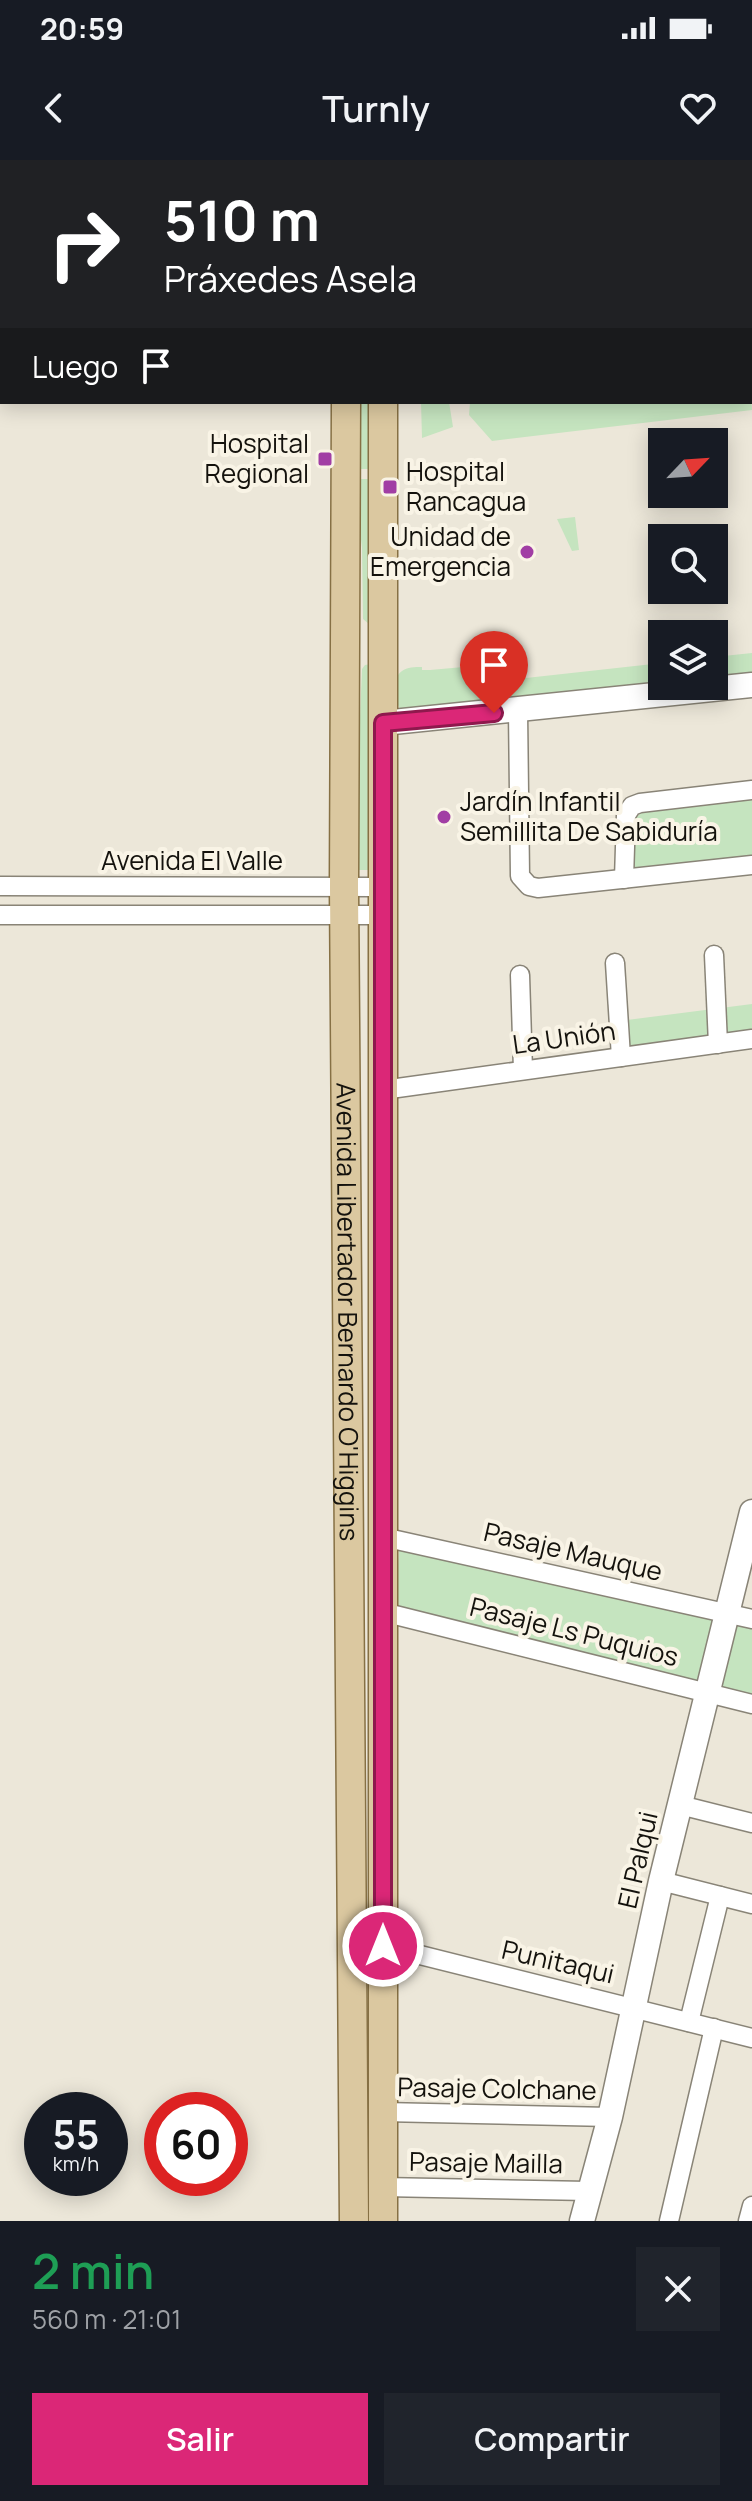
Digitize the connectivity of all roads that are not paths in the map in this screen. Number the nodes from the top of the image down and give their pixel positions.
1 (346, 404) edge
2 (383, 404) edge
3 (752, 685) edge
4 (518, 711) junction
5 (383, 723) junction
6 (752, 790) edge
7 (752, 865) edge
8 (624, 879) junction
9 (0, 886) edge
10 (344, 901) junction
11 (383, 901) junction
12 (0, 915) edge
13 (714, 955) dead end
14 (615, 963) dead end
15 (520, 975) dead end
16 (752, 1039) edge
17 (718, 1044) junction
18 (621, 1057) junction
19 (523, 1070) junction
20 (383, 1090) junction
21 (752, 1512) edge
22 (383, 1537) junction
23 (383, 1612) junction
24 (728, 1613) junction
25 (752, 1619) edge
26 (706, 1693) junction
27 (752, 1704) edge
28 (680, 1805) junction
29 (752, 1823) edge
30 (661, 1881) junction
31 (720, 1896) junction
32 (752, 1904) edge
33 (352, 1952) junction
34 (383, 1956) junction
35 (636, 2007) junction
36 (689, 2022) junction
37 (714, 2028) junction
38 (752, 2038) edge
39 (383, 2112) junction
40 (610, 2117) junction
41 (383, 2187) junction
42 (588, 2191) junction
43 (752, 2206) edge
44 (354, 2221) edge
45 (383, 2221) edge
46 (582, 2221) edge
47 (669, 2221) edge
48 (748, 2221) edge

1 - 10 main road, Avenida Libertador Bernardo O'Higgins
2 - 5 main road, Avenida Libertador Bernardo O'Higgins
3 - 4 street
4 - 5 street
4 - 8 street
5 - 11 main road, Avenida Libertador Bernardo O'Higgins
6 - 8 street
7 - 8 street
9 - 10 street, Avenida El Valle
10 - 11 street, Avenida El Valle
10 - 11 street, Avenida El Valle
10 - 12 street, Avenida El Valle
10 - 33 main road, Avenida Libertador Bernardo O'Higgins
11 - 20 main road, Avenida Libertador Bernardo O'Higgins
13 - 17 street
14 - 18 street
15 - 19 street
16 - 17 street, La Unión
17 - 18 street, La Unión
18 - 19 street, La Unión
19 - 20 street, La Unión
20 - 22 main road, Avenida Libertador Bernardo O'Higgins
21 - 24 street, El Palqui
22 - 23 main road, Avenida Libertador Bernardo O'Higgins
22 - 24 street, Pasaje Mauque
23 - 26 street, Pasaje Ls Puquios
23 - 34 main road, Avenida Libertador Bernardo O'Higgins
24 - 25 street, Pasaje Mauque
24 - 26 street, El Palqui
26 - 27 street, Pasaje Ls Puquios
26 - 28 street, El Palqui
28 - 29 street
28 - 30 street, El Palqui
30 - 31 street
30 - 35 street, El Palqui
31 - 32 street
31 - 36 street
33 - 34 main road
33 - 44 main road, Avenida Libertador Bernardo O'Higgins
34 - 35 street, Punitaqui
34 - 39 main road, Avenida Libertador Bernardo O'Higgins
35 - 36 street, Punitaqui
35 - 40 street, El Palqui
36 - 37 street, Punitaqui
37 - 38 street, Punitaqui
37 - 47 street
39 - 40 street, Pasaje Colchane
39 - 41 main road, Avenida Libertador Bernardo O'Higgins
40 - 42 street, El Palqui
41 - 42 street, Pasaje Mailla
41 - 45 main road, Avenida Libertador Bernardo O'Higgins
42 - 46 street, El Palqui
43 - 48 street

